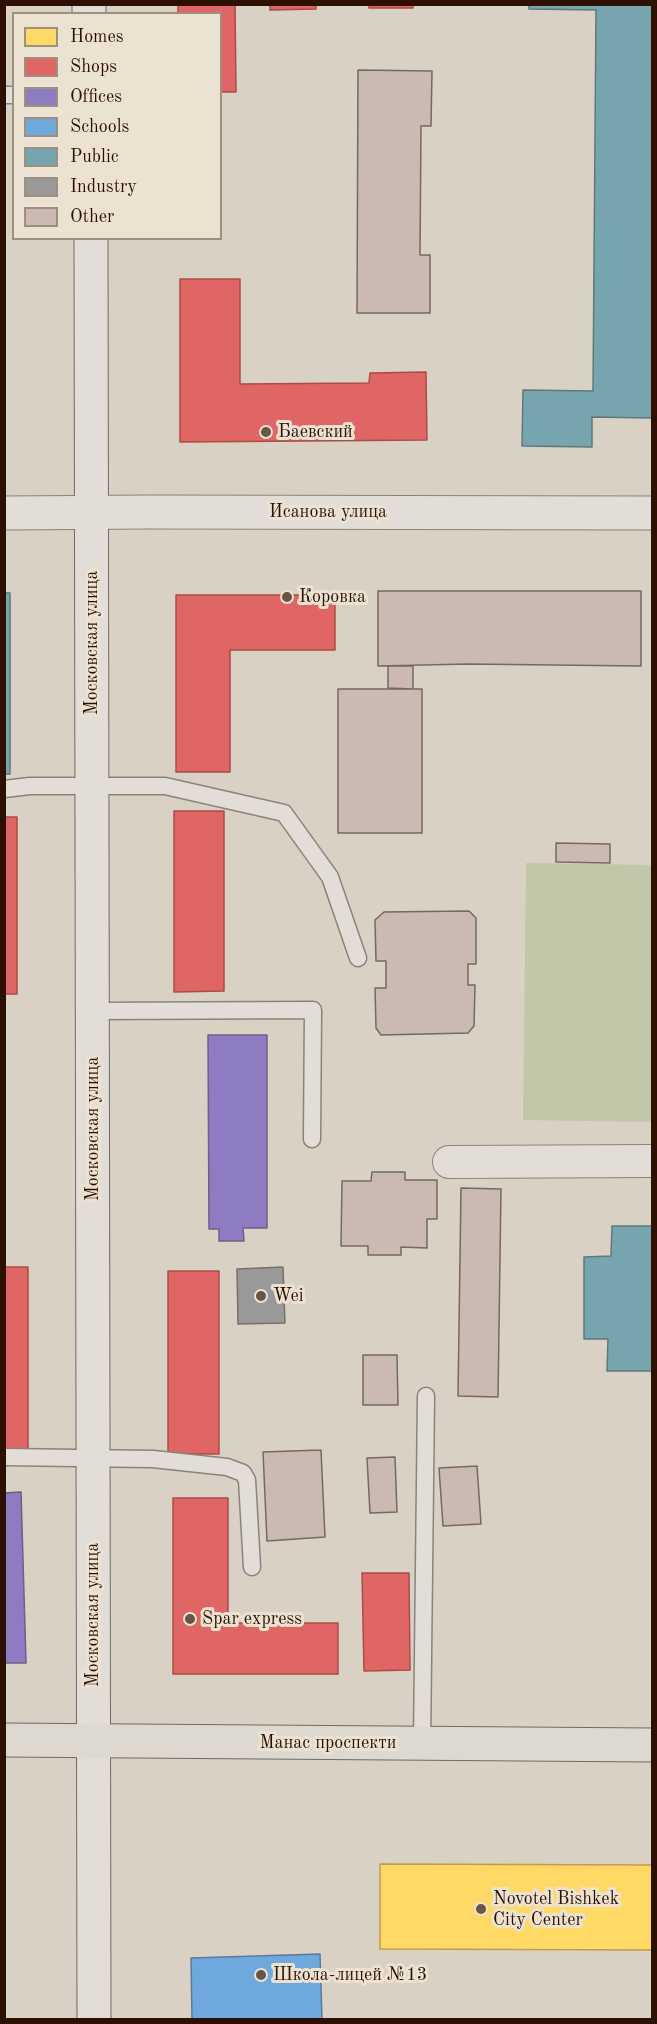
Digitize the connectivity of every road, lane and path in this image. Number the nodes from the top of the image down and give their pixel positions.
1 (92, 240) edge
2 (12, 512) edge
3 (91, 512) junction
4 (652, 513) edge
5 (93, 787) junction
6 (4, 789) edge
7 (358, 958) dead end
8 (93, 1011) junction
9 (312, 1138) dead end
10 (652, 1161) edge
11 (450, 1162) dead end
12 (426, 1396) dead end
13 (4, 1457) edge
14 (93, 1458) junction
15 (252, 1567) dead end
16 (4, 1740) edge
17 (93, 1742) junction
18 (422, 1744) junction
19 (652, 1745) edge
20 (94, 2019) edge

1 - 3 main road, Московская улица
2 - 3 main road, Исанова улица
3 - 4 main road, Исанова улица
3 - 5 main road, Московская улица
5 - 6 lane
5 - 7 lane
5 - 8 main road, Московская улица
8 - 9 lane
8 - 14 main road, Московская улица
10 - 11 street
12 - 18 lane
13 - 14 lane
14 - 15 lane
14 - 17 main road, Московская улица
16 - 17 main road, Манас проспекти
17 - 18 main road, Манас проспекти
17 - 20 main road, Московская улица
18 - 19 main road, Манас проспекти

